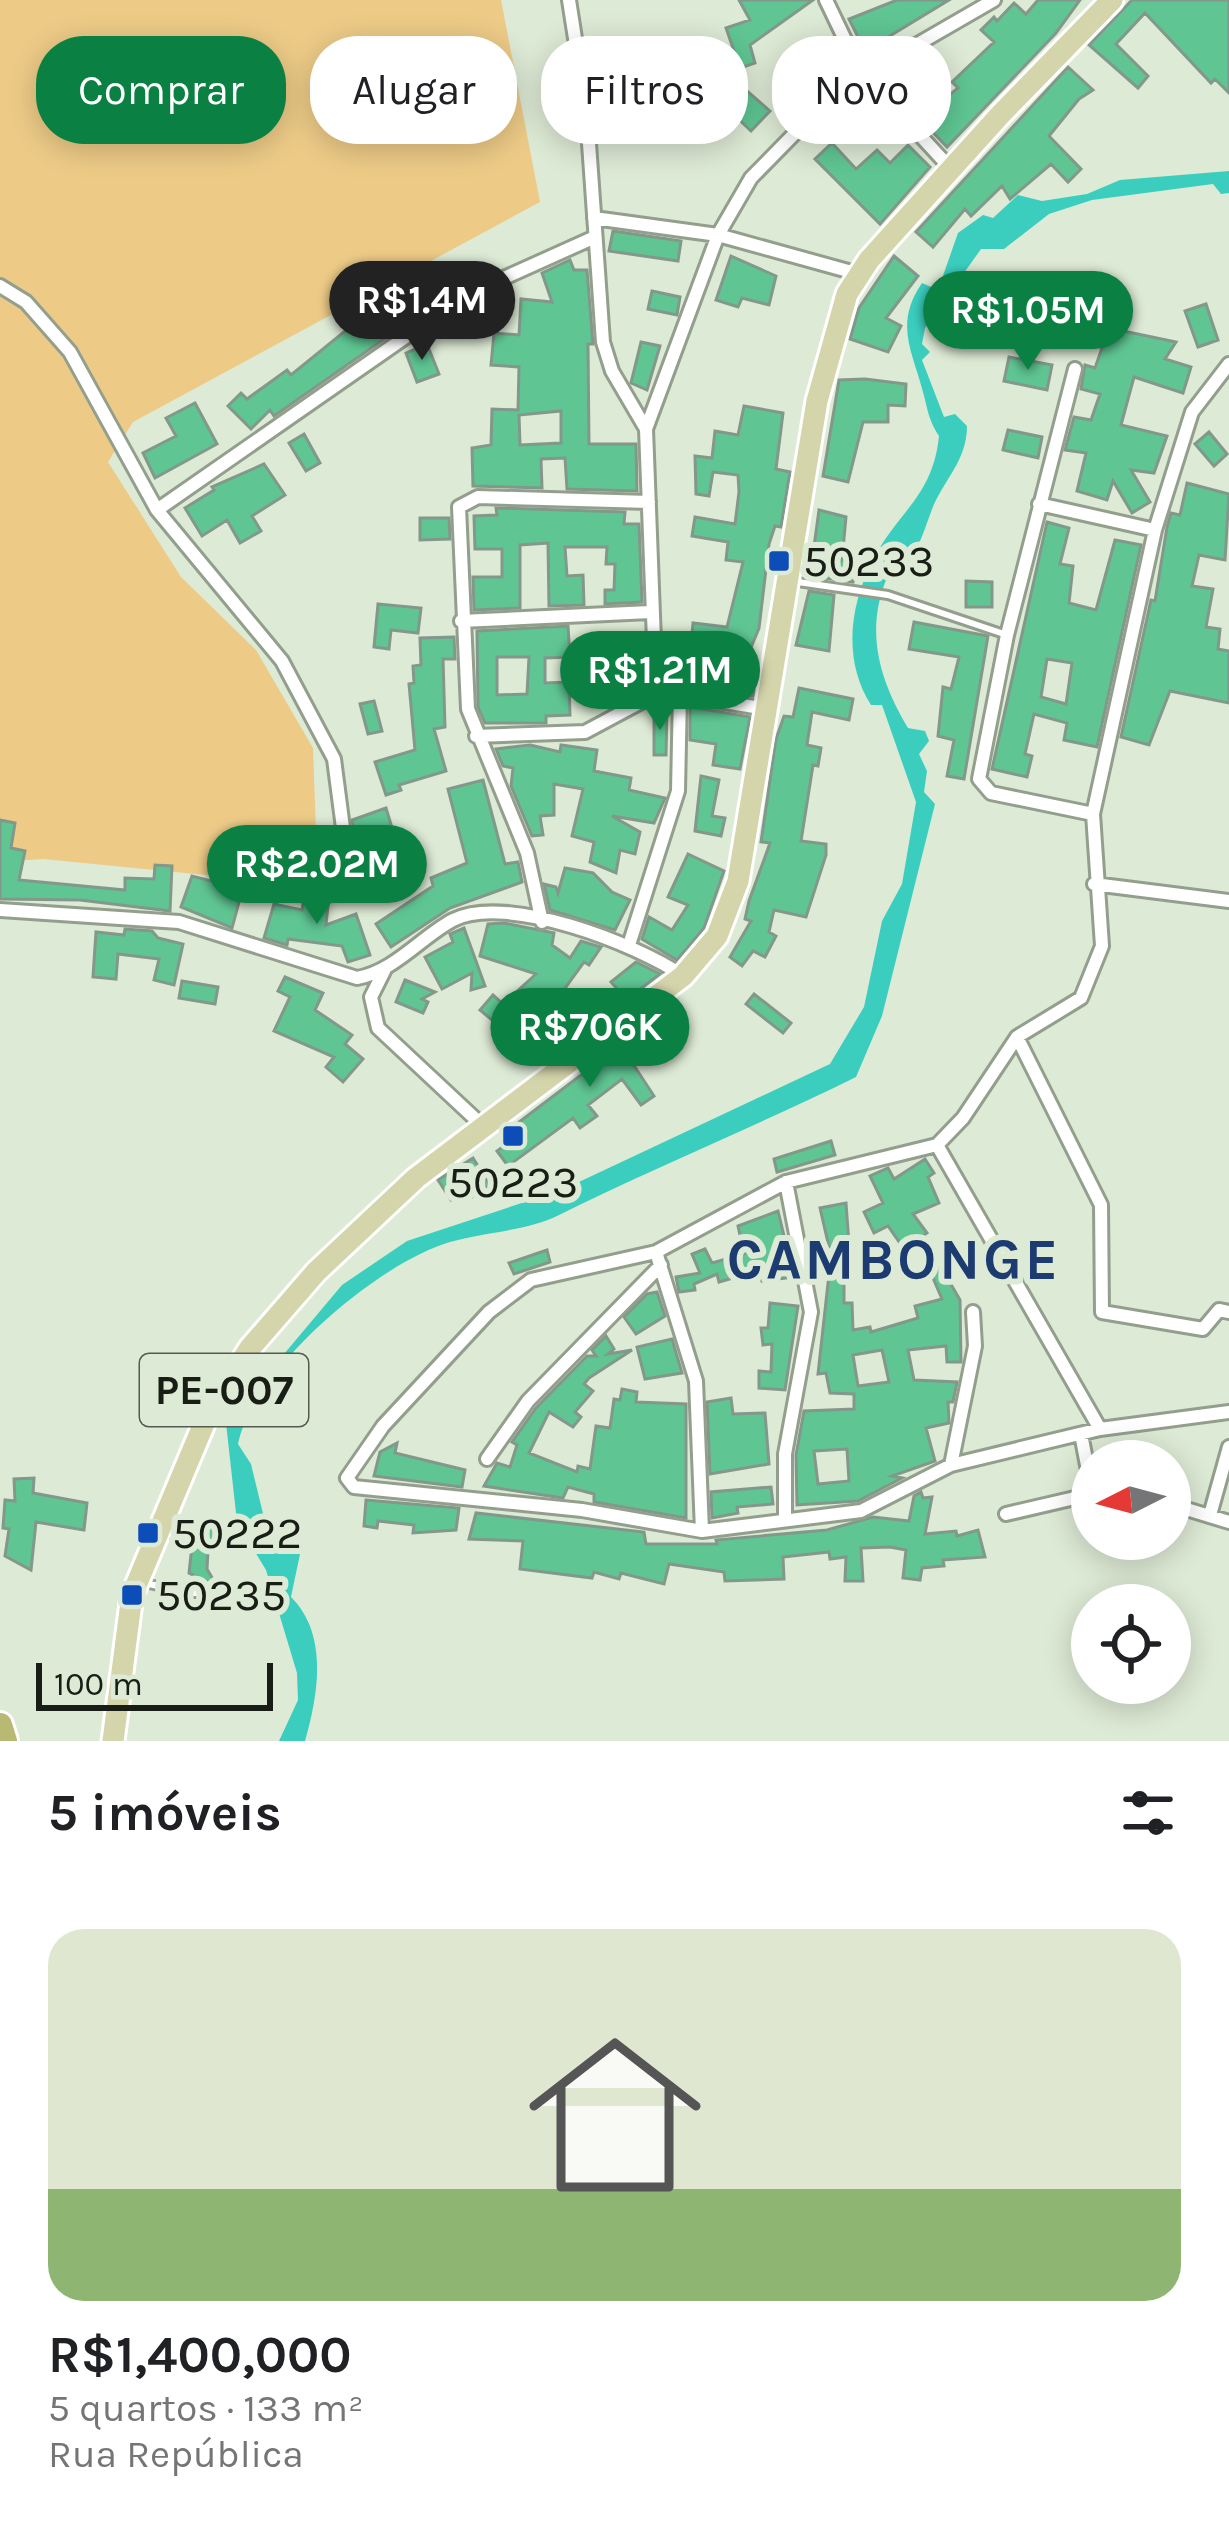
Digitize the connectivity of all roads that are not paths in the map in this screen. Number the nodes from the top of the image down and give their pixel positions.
1 (569, 0) edge
2 (826, 0) edge
3 (994, 0) edge
4 (1112, 0) edge
5 (842, 36) edge
6 (932, 36) edge
7 (783, 144) edge
8 (929, 144) edge
9 (952, 170) junction
10 (594, 218) junction
11 (718, 236) junction
12 (595, 237) junction
13 (859, 274) junction
14 (0, 286) edge
15 (1229, 364) edge
16 (1075, 369) dead end
17 (646, 429) junction
18 (649, 502) junction
19 (1039, 504) junction
20 (157, 510) junction
21 (1155, 530) junction
22 (785, 580) junction
23 (650, 612) junction
24 (461, 621) junction
25 (1007, 635) junction
26 (680, 693) junction
27 (656, 694) junction
28 (766, 709) junction
29 (476, 736) junction
30 (1093, 814) junction
31 (346, 850) dead end
32 (1094, 884) junction
33 (1229, 901) edge
34 (0, 910) edge
35 (542, 922) junction
36 (628, 945) junction
37 (385, 968) junction
38 (683, 976) junction
39 (1017, 1037) junction
40 (484, 1129) junction
41 (937, 1145) junction
42 (786, 1182) junction
43 (658, 1259) junction
44 (974, 1312) dead end
45 (1229, 1312) edge
46 (1229, 1412) edge
47 (1100, 1429) junction
48 (1081, 1434) junction
49 (1082, 1440) edge
50 (1229, 1448) edge
51 (487, 1459) dead end
52 (951, 1465) junction
53 (1071, 1497) edge
54 (1191, 1510) edge
55 (1006, 1514) dead end
56 (1210, 1515) junction
57 (785, 1520) junction
58 (1229, 1522) edge
59 (703, 1531) junction
60 (138, 1581) junction
61 (223, 1593) dead end
62 (0, 1725) edge
63 (5, 1741) edge
64 (113, 1741) edge

1 - 10 street
2 - 5 street
3 - 6 street
4 - 9 main road, PE-007
7 - 11 street
8 - 9 street
9 - 13 main road, PE-007
10 - 11 street
10 - 12 street
11 - 13 street
11 - 17 street
12 - 17 street
12 - 20 street
13 - 22 main road, PE-007
14 - 20 street
15 - 21 street
16 - 19 street
17 - 18 street
18 - 23 street
18 - 24 street
19 - 21 street
19 - 25 street
20 - 31 street
21 - 30 street
22 - 25 lane
22 - 28 main road, PE-007
23 - 24 street
23 - 27 street
24 - 29 street
25 - 30 street
26 - 27 street
26 - 28 street
26 - 36 street
27 - 29 street
28 - 38 main road, PE-007
29 - 35 street
30 - 32 street
32 - 33 street
32 - 39 street
34 - 37 street
35 - 36 street
35 - 37 street
36 - 38 street
37 - 40 street
38 - 40 main road, PE-007
39 - 41 street
39 - 45 street
40 - 60 main road, PE-007
41 - 42 street
41 - 47 street
42 - 43 street
42 - 57 street
43 - 51 street
43 - 59 street
43 - 59 street
44 - 52 street
46 - 47 street
47 - 48 street
48 - 49 street
48 - 52 street
50 - 56 street
52 - 57 street
53 - 55 street
54 - 56 street
56 - 58 street
57 - 59 street
60 - 61 lane
60 - 64 main road, PE-007
62 - 63 highway

